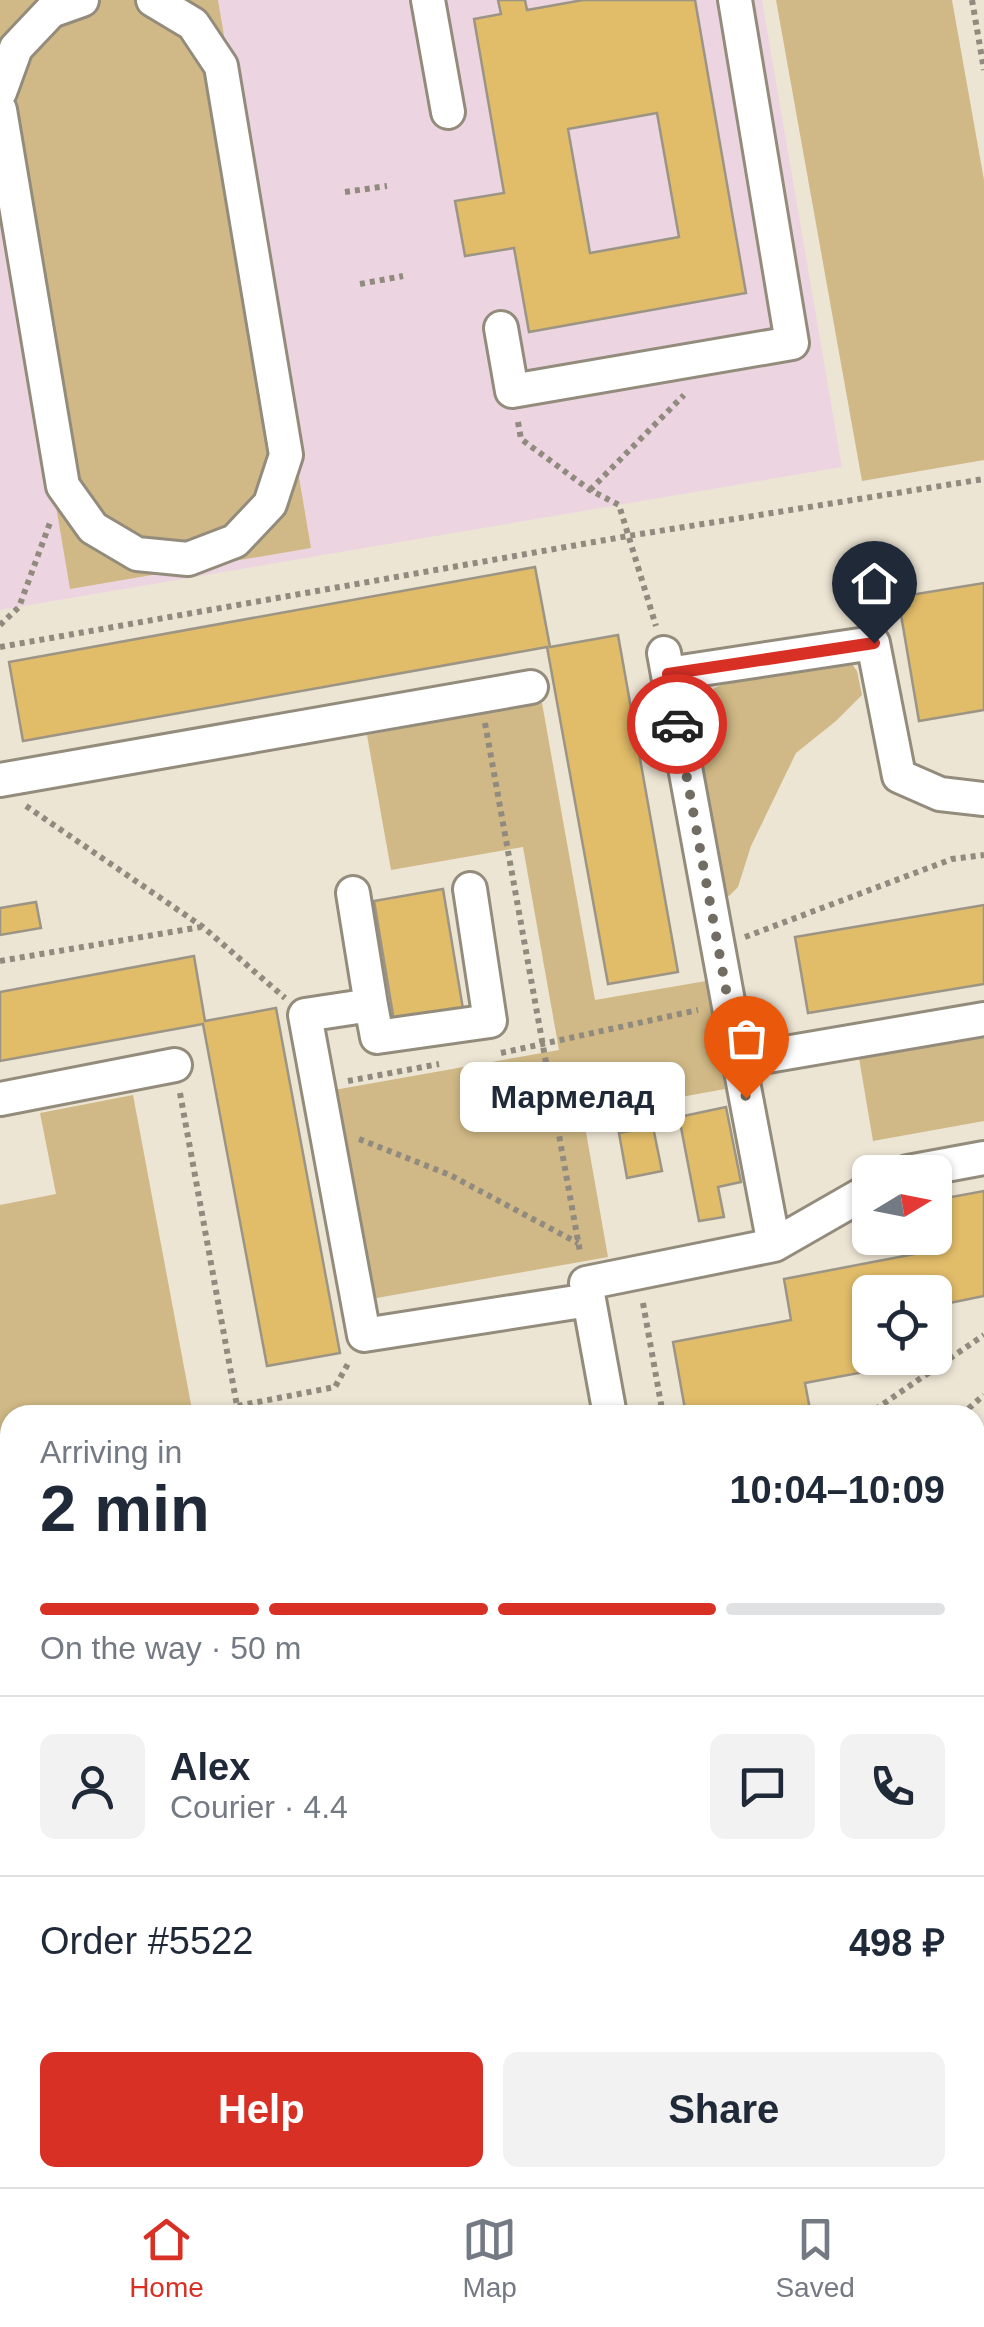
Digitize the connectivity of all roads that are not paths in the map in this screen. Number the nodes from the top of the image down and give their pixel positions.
1 (82, 0) edge
2 (153, 0) edge
3 (428, 0) edge
4 (735, 0) edge
5 (0, 92) edge
6 (0, 110) edge
7 (448, 112) dead end
8 (502, 328) dead end
9 (530, 688) dead end
10 (8, 789) edge
11 (984, 799) edge
12 (470, 889) dead end
13 (353, 893) dead end
14 (372, 1005) junction
15 (984, 1019) edge
16 (739, 1062) junction
17 (175, 1065) road end
18 (0, 1099) edge
19 (984, 1158) edge
20 (952, 1164) edge
21 (852, 1200) edge
22 (774, 1246) junction
23 (587, 1291) junction
24 (608, 1405) edge

1 - 5 street
2 - 6 street
3 - 7 street
4 - 8 street
9 - 10 street
11 - 16 street
12 - 14 street
13 - 14 street
14 - 23 street
15 - 16 street
16 - 22 street
17 - 18 street
19 - 20 street
21 - 22 street
22 - 23 street
23 - 24 street

